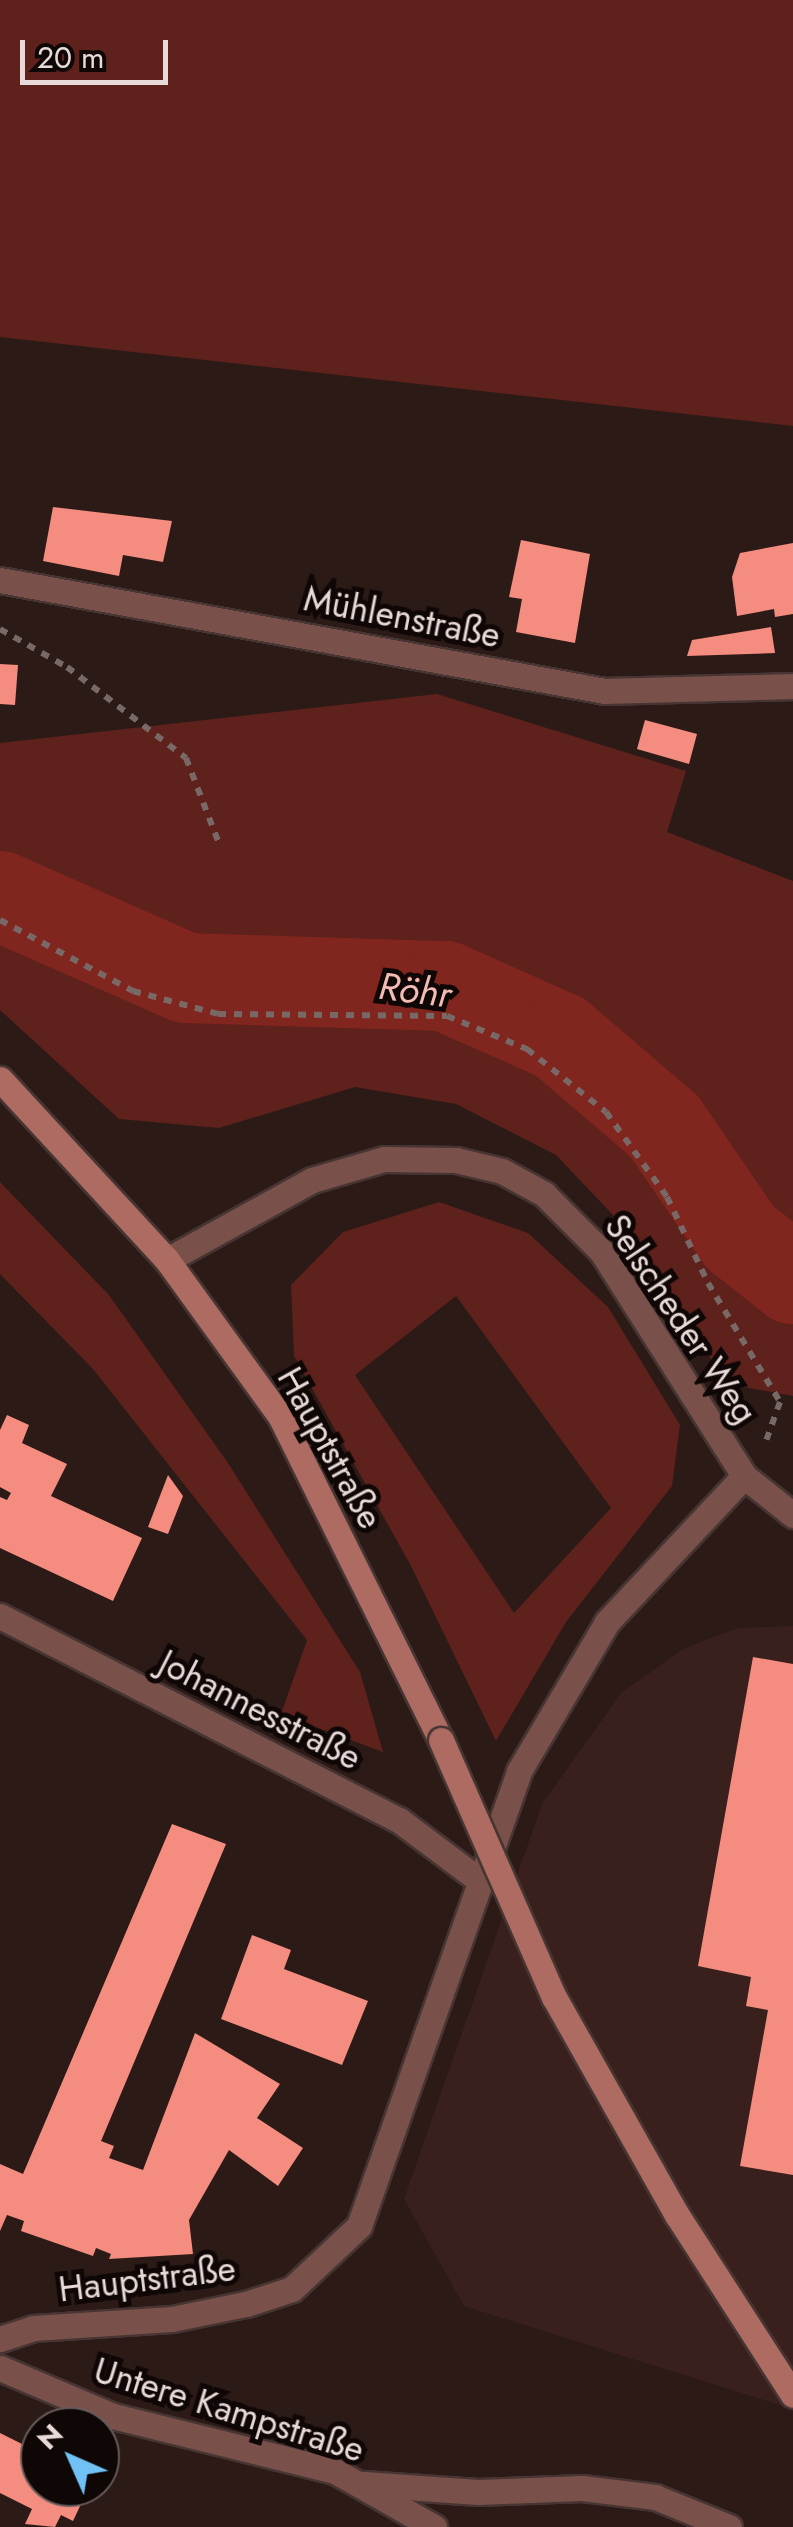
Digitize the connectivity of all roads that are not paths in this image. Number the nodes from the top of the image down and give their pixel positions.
1 (0, 580) edge
2 (793, 686) edge
3 (0, 1079) edge
4 (167, 1260) junction
5 (744, 1476) junction
6 (793, 1515) edge
7 (0, 1616) edge
8 (479, 1880) junction
9 (0, 2339) edge
10 (0, 2368) edge
11 (793, 2396) edge
12 (364, 2484) junction
13 (434, 2527) edge
14 (729, 2527) edge

1 - 2 street, Mühlenstraße
3 - 4 main road, Hauptstraße
4 - 5 street, Selscheder Weg
4 - 11 main road, Hauptstraße, bridge
5 - 6 street, Selscheder Weg
5 - 8 street, Hauptstraße
7 - 8 street, Johannesstraße
8 - 9 street, Hauptstraße
10 - 12 street, Untere Kampstraße
12 - 13 street, Untere Kampstraße
12 - 14 street

